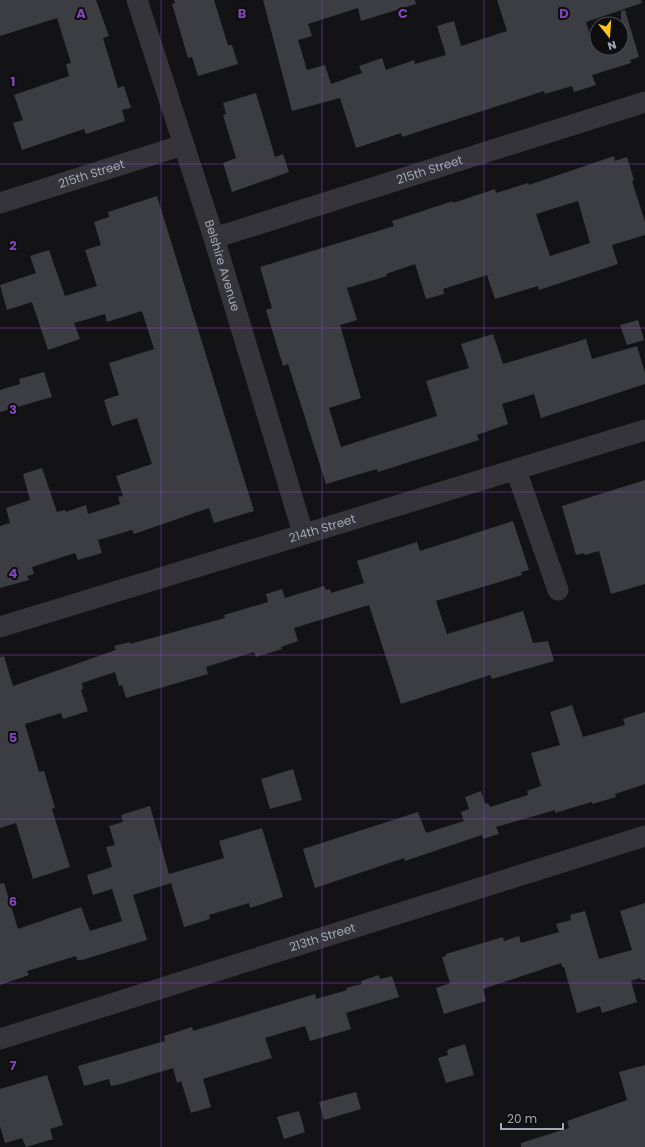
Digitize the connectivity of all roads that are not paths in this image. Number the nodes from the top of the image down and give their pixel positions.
1 (137, 0) edge
2 (645, 102) edge
3 (183, 146) junction
4 (0, 203) edge
5 (214, 238) junction
6 (645, 430) edge
7 (516, 470) junction
8 (303, 533) junction
9 (558, 590) dead end
10 (0, 627) edge
11 (645, 836) edge
12 (0, 1039) edge

1 - 3 street, Belshire Avenue
2 - 5 street, 215th Street
3 - 4 street, 215th Street
3 - 5 street, Belshire Avenue
5 - 8 street, Belshire Avenue
6 - 7 street, 214th Street
7 - 8 street, 214th Street
7 - 9 street
8 - 10 street, 214th Street
11 - 12 street, 213th Street

